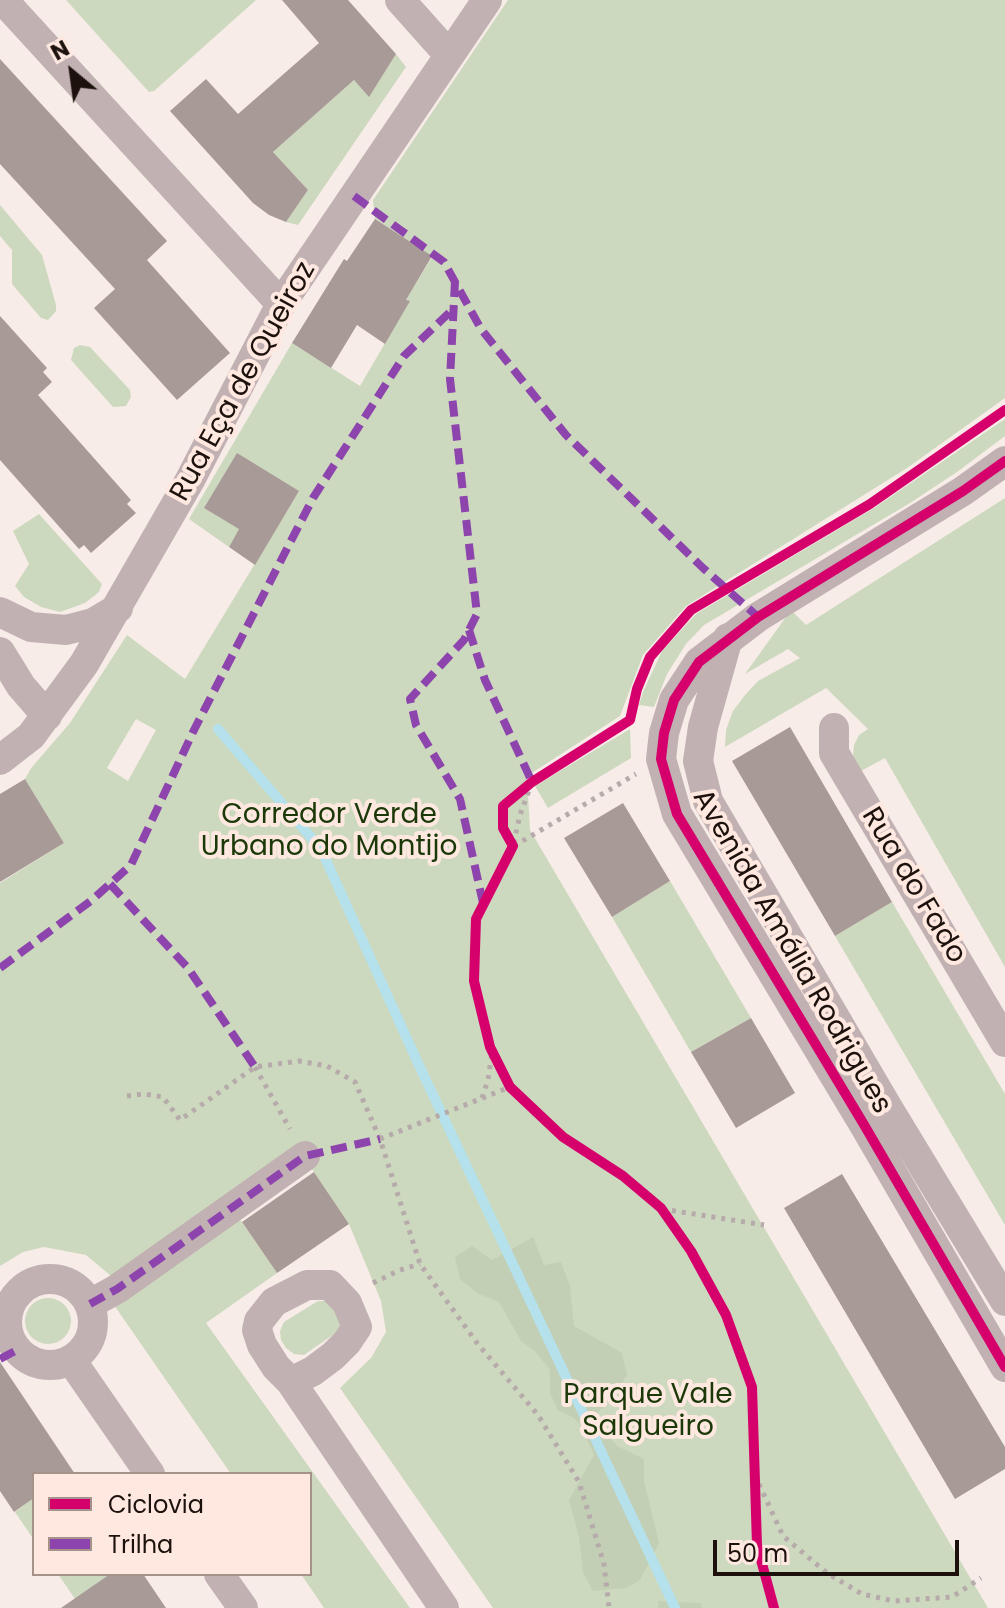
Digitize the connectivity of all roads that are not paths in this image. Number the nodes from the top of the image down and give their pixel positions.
1 (3, 0) edge
2 (400, 0) edge
3 (487, 0) edge
4 (449, 55) junction
5 (281, 304) junction
6 (1005, 461) edge
7 (118, 608) junction
8 (0, 612) edge
9 (0, 652) edge
10 (47, 716) junction
11 (834, 728) dead end
12 (0, 760) edge
13 (1005, 1042) edge
14 (876, 1116) junction
15 (305, 1156) dead end
16 (1005, 1301) edge
17 (90, 1304) junction
18 (1005, 1309) edge
19 (982, 1329) junction
20 (9, 1354) edge
21 (71, 1360) junction
22 (1005, 1367) edge
23 (291, 1382) dead end
24 (149, 1472) edge
25 (220, 1576) edge
26 (243, 1608) edge
27 (444, 1608) edge

1 - 5 street
2 - 4 street
3 - 4 street, Rua Eça de Queiroz
4 - 5 street, Rua Eça de Queiroz
5 - 7 street, Rua Eça de Queiroz
6 - 14 street, Avenida Amália Rodrigues
7 - 8 street
7 - 10 street, Rua Eça de Queiroz
9 - 10 street
10 - 12 street, Rua Eça de Queiroz
11 - 13 street, Rua do Fado
14 - 16 street, Avenida Amália Rodrigues
14 - 19 street, Avenida Amália Rodrigues
15 - 17 street
17 - 20 street
17 - 21 street
18 - 19 street
19 - 22 street, Avenida Amália Rodrigues
20 - 21 street
21 - 24 street
23 - 27 street
25 - 26 street

